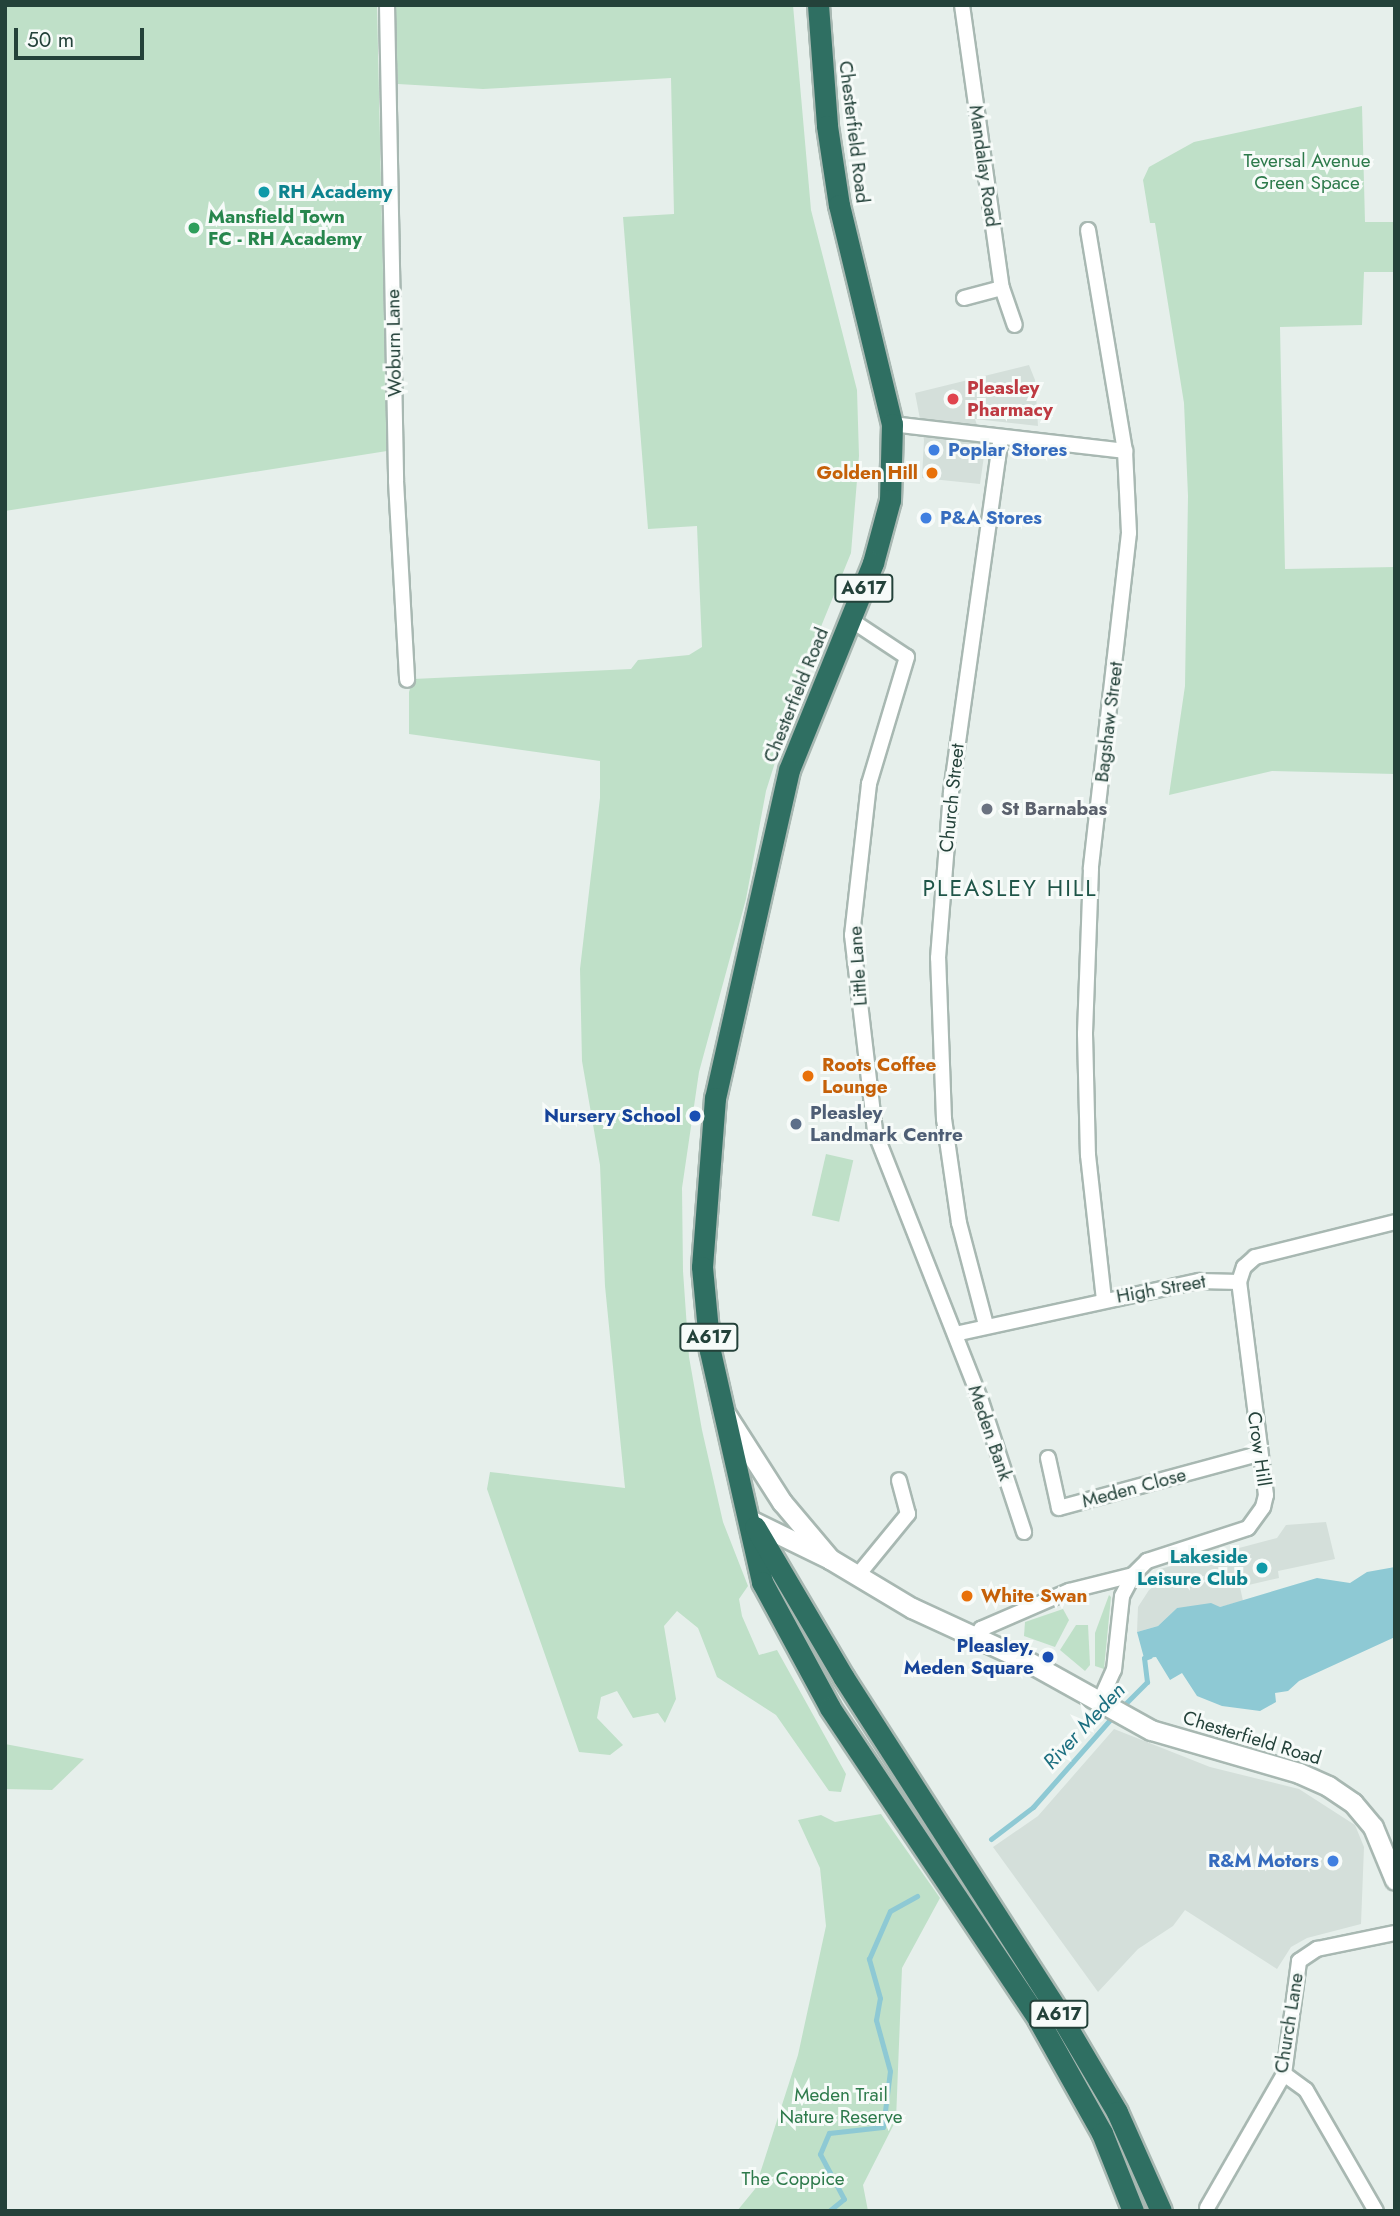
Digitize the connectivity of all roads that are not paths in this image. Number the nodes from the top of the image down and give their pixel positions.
1 (387, 5) edge
2 (818, 5) edge
3 (962, 5) edge
4 (1088, 230) dead end
5 (1002, 288) junction
6 (964, 298) dead end
7 (1015, 325) dead end
8 (892, 424) junction
9 (1001, 438) junction
10 (1125, 451) junction
11 (851, 620) junction
12 (407, 680) dead end
13 (1395, 1222) edge
14 (1239, 1282) junction
15 (1104, 1300) junction
16 (986, 1325) junction
17 (955, 1334) junction
18 (721, 1406) junction
19 (1258, 1454) junction
20 (1048, 1458) dead end
21 (900, 1480) dead end
22 (750, 1520) junction
23 (1024, 1532) dead end
24 (830, 1559) junction
25 (1133, 1575) junction
26 (858, 1576) junction
27 (977, 1638) junction
28 (1102, 1704) junction
29 (1395, 1881) edge
30 (1395, 1933) edge
31 (1283, 2074) junction
32 (1207, 2208) dead end
33 (1133, 2211) edge
34 (1161, 2211) edge
35 (1376, 2211) edge

1 - 12 street, Woburn Lane
2 - 8 highway, Chesterfield Road / A617
3 - 5 street, Mandalay Road
4 - 10 street, Bagshaw Street
5 - 6 street
5 - 7 street, Mandalay Road
8 - 9 street
8 - 11 highway, Chesterfield Road / A617
9 - 10 street
9 - 16 street, Church Street
10 - 15 street, Bagshaw Street
11 - 17 street, Little Lane
11 - 18 highway, Chesterfield Road / A617
13 - 14 street
14 - 15 street, High Street
14 - 19 street, Crow Hill
15 - 16 street, High Street
16 - 17 street, High Street
17 - 23 street, Meden Bank
18 - 22 highway, Chesterfield Road / A617
18 - 24 street, Chesterfield Road
19 - 20 street, Meden Close
19 - 25 street, Crow Hill
21 - 26 street
22 - 24 street, Chesterfield Road
22 - 33 highway, A617
22 - 34 highway, A617
24 - 26 street, Chesterfield Road
25 - 27 street
25 - 28 street
26 - 27 street, Chesterfield Road
27 - 28 street, Chesterfield Road
28 - 29 street, Chesterfield Road
30 - 31 street, Church Lane
31 - 32 street, Church Lane
31 - 35 street

